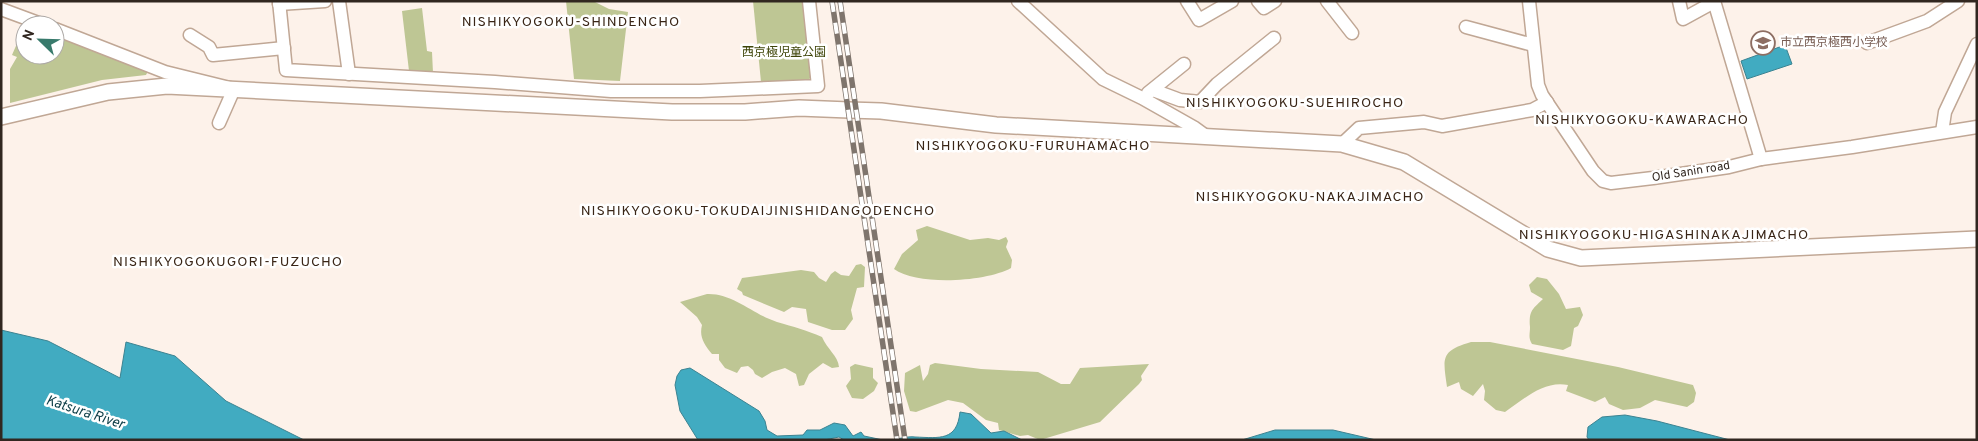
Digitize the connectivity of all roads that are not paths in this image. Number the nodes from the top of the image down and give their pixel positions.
1 (325, 1) edge
2 (339, 1) edge
3 (809, 1) edge
4 (1018, 1) edge
5 (1187, 1) edge
6 (1232, 1) edge
7 (1258, 1) edge
8 (1275, 1) edge
9 (1327, 1) edge
10 (1529, 1) edge
11 (1679, 1) edge
12 (1958, 1) edge
13 (1714, 2) edge
14 (279, 3) edge
15 (1, 9) edge
16 (17, 15) edge
17 (1466, 27) dead end
18 (65, 33) edge
19 (1352, 33) dead end
20 (190, 36) dead end
21 (1274, 38) dead end
22 (1867, 43) dead end
23 (1977, 44) edge
24 (1533, 45) junction
25 (284, 48) junction
26 (1184, 64) dead end
27 (349, 74) junction
28 (234, 89) junction
29 (1147, 94) junction
30 (1547, 102) junction
31 (1, 117) edge
32 (219, 123) dead end
33 (1977, 127) edge
34 (1942, 132) junction
35 (1206, 136) junction
36 (1342, 144) junction
37 (1761, 159) junction
38 (1977, 239) edge

1 - 14 street
2 - 27 street
3 - 27 street
4 - 29 street
5 - 6 street
7 - 8 street
9 - 19 street
10 - 24 street, Old Sanin road
11 - 13 street
12 - 22 street
13 - 37 street
14 - 25 street
15 - 16 street
17 - 24 street
18 - 28 street
20 - 25 street
21 - 29 street
23 - 34 street
24 - 30 street, Old Sanin road
25 - 27 street
26 - 29 street
28 - 31 street
28 - 32 street
28 - 35 street
29 - 35 street
30 - 36 street
30 - 37 street, Old Sanin road
33 - 34 street, Old Sanin road
34 - 37 street, Old Sanin road
35 - 36 street
36 - 38 street

